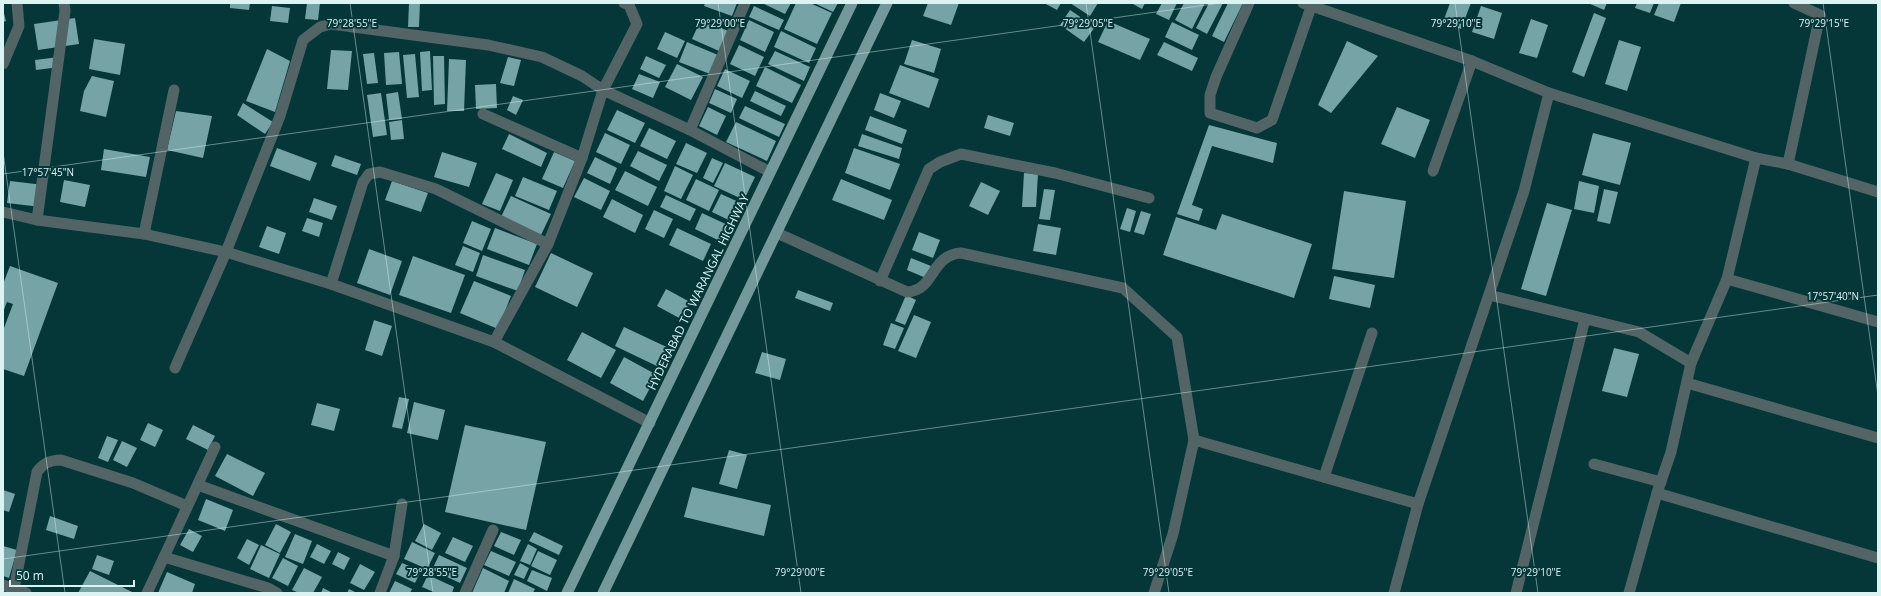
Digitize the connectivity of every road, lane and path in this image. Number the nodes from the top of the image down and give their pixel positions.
1 (17, 3) edge
2 (64, 3) edge
3 (624, 3) edge
4 (746, 3) edge
5 (852, 3) edge
6 (887, 3) edge
7 (1249, 3) edge
8 (1794, 3) edge
9 (1307, 5) edge
10 (1472, 61) junction
11 (3, 64) edge
12 (174, 90) dead end
13 (603, 90) junction
14 (1549, 93) junction
15 (483, 114) dead end
16 (690, 130) junction
17 (582, 158) junction
18 (1756, 158) junction
19 (1788, 164) junction
20 (1433, 170) dead end
21 (770, 172) junction
22 (1878, 192) edge
23 (1149, 198) dead end
24 (3, 212) edge
25 (37, 220) junction
26 (777, 233) junction
27 (144, 234) junction
28 (548, 244) junction
29 (226, 252) junction
30 (1727, 279) junction
31 (880, 281) junction
32 (331, 284) junction
33 (1489, 296) junction
34 (1585, 319) junction
35 (1878, 322) edge
36 (1372, 333) dead end
37 (494, 342) junction
38 (1691, 363) junction
39 (175, 368) dead end
40 (1687, 383) junction
41 (650, 423) junction
42 (1878, 438) edge
43 (1194, 440) junction
44 (215, 447) dead end
45 (1594, 464) dead end
46 (1324, 477) junction
47 (1661, 482) junction
48 (198, 484) junction
49 (1657, 494) junction
50 (402, 504) dead end
51 (1418, 504) junction
52 (187, 506) junction
53 (493, 530) dead end
54 (164, 556) junction
55 (394, 556) junction
56 (1878, 558) edge
57 (3, 585) edge
58 (14, 589) junction
59 (26, 593) edge
60 (147, 593) edge
61 (277, 593) edge
62 (380, 593) edge
63 (465, 593) edge
64 (568, 593) edge
65 (603, 593) edge
66 (1154, 593) edge
67 (1394, 593) edge
68 (1516, 593) edge
69 (1629, 593) edge

1 - 11 street
2 - 25 street
3 - 13 street
4 - 16 street
5 - 21 main road, HYDERABAD TO WARANGAL HIGHWAY
6 - 26 main road
7 - 9 street
8 - 19 street
9 - 10 street
10 - 14 street
10 - 20 street
12 - 27 street
13 - 16 street
13 - 17 street
13 - 29 street
14 - 18 street
14 - 33 street
15 - 17 street
16 - 21 street
17 - 28 street
18 - 19 street
18 - 30 street
19 - 22 street
21 - 41 main road, HYDERABAD TO WARANGAL HIGHWAY
23 - 31 street
24 - 25 street
25 - 27 street
26 - 31 street
26 - 65 main road
27 - 29 street
28 - 32 street
28 - 37 street
29 - 32 street
29 - 39 street
30 - 35 street
30 - 38 street
31 - 43 street
32 - 37 street
33 - 34 street
33 - 51 street
34 - 38 street
34 - 68 street
36 - 46 street
37 - 41 street
38 - 40 street
40 - 42 street
40 - 47 street
41 - 64 main road, HYDERABAD TO WARANGAL HIGHWAY
43 - 46 street
43 - 66 street
44 - 48 street
45 - 47 street
46 - 51 street
47 - 49 street
48 - 52 street
48 - 55 street
49 - 56 street
49 - 69 street
50 - 55 street
51 - 67 street
52 - 54 street
52 - 58 street
53 - 63 street
54 - 60 street
54 - 61 street
55 - 62 street
57 - 58 street
58 - 59 street

